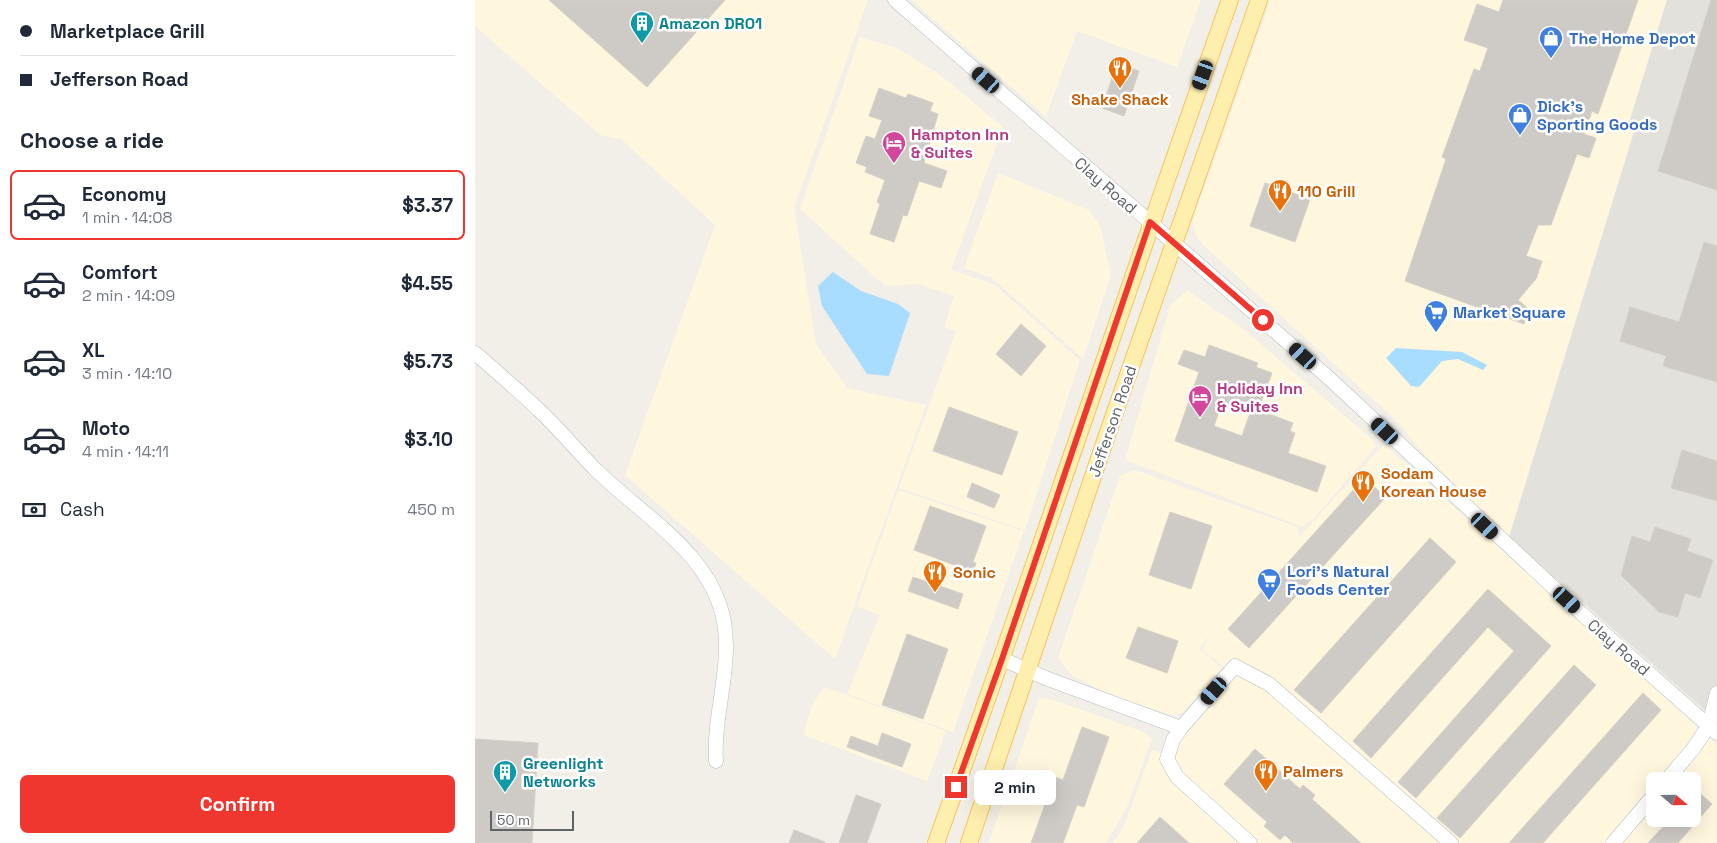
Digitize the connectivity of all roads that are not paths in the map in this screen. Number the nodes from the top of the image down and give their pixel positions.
1 (895, 0) edge
2 (1230, 0) edge
3 (1259, 0) edge
4 (1150, 222) junction
5 (1173, 243) junction
6 (475, 353) edge
7 (1002, 659) junction
8 (1027, 670) junction
9 (1717, 693) edge
10 (1181, 728) junction
11 (1713, 729) edge
12 (716, 761) dead end
13 (1674, 772) edge
14 (1646, 804) edge
15 (936, 843) edge
16 (969, 843) edge
17 (1250, 843) edge
18 (1451, 843) edge
19 (1613, 843) edge

1 - 4 street, Clay Road
2 - 4 main road, Jefferson Road
3 - 5 main road, Jefferson Road
4 - 5 street, Clay Road
4 - 7 main road, Jefferson Road
5 - 8 main road, Jefferson Road
5 - 11 street, Clay Road
6 - 12 street
7 - 8 street
7 - 15 main road, Jefferson Road
8 - 10 street
8 - 16 main road, Jefferson Road
9 - 11 street
10 - 17 street
10 - 18 street
11 - 13 street
14 - 19 street

